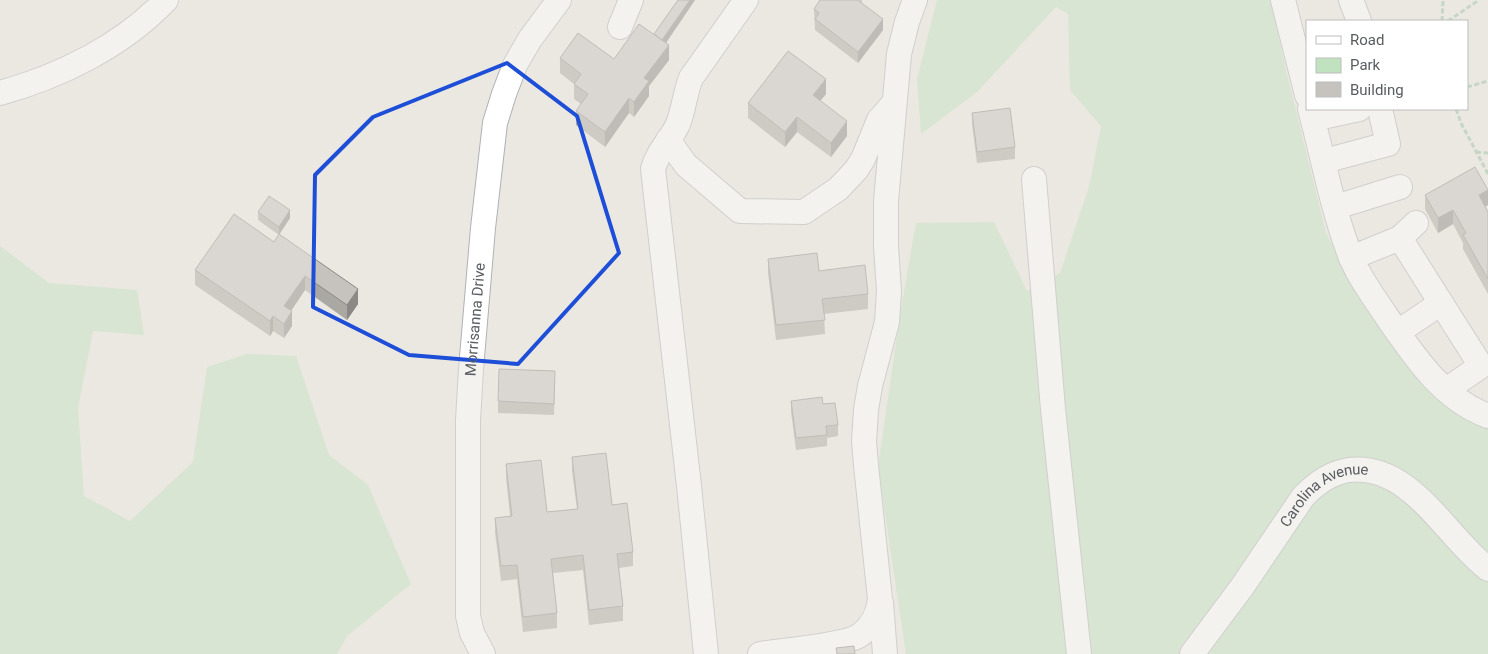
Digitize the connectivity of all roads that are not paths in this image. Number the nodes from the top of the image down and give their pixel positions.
1 (166, 0) edge
2 (559, 0) edge
3 (631, 0) edge
4 (746, 0) edge
5 (1283, 0) edge
6 (1351, 0) edge
7 (908, 3) edge
8 (1359, 20) edge
9 (620, 27) dead end
10 (1305, 81) edge
11 (0, 93) edge
12 (894, 102) junction
13 (1350, 110) edge
14 (1380, 110) edge
15 (1312, 114) edge
16 (668, 140) junction
17 (1324, 161) junction
18 (1034, 179) dead end
19 (1400, 187) dead end
20 (1336, 208) junction
21 (1351, 258) junction
22 (1441, 303) junction
23 (1398, 332) junction
24 (1446, 390) junction
25 (1488, 416) edge
26 (1488, 569) edge
27 (880, 599) junction
28 (483, 654) edge
29 (706, 654) edge
30 (760, 654) edge
31 (885, 654) edge
32 (1079, 654) edge
33 (1192, 654) edge

1 - 11 street
2 - 28 street, Morrisanna Drive
3 - 9 street
4 - 16 street
5 - 10 street
6 - 8 street
7 - 12 street
12 - 16 street
12 - 27 street
13 - 15 street
14 - 17 street
15 - 17 street
16 - 29 street
17 - 20 street
18 - 32 street
19 - 20 street
20 - 21 street
21 - 22 street
21 - 23 street
22 - 23 street
22 - 24 street
23 - 24 street
24 - 25 street
26 - 33 street, Carolina Avenue
27 - 30 street
27 - 31 street

